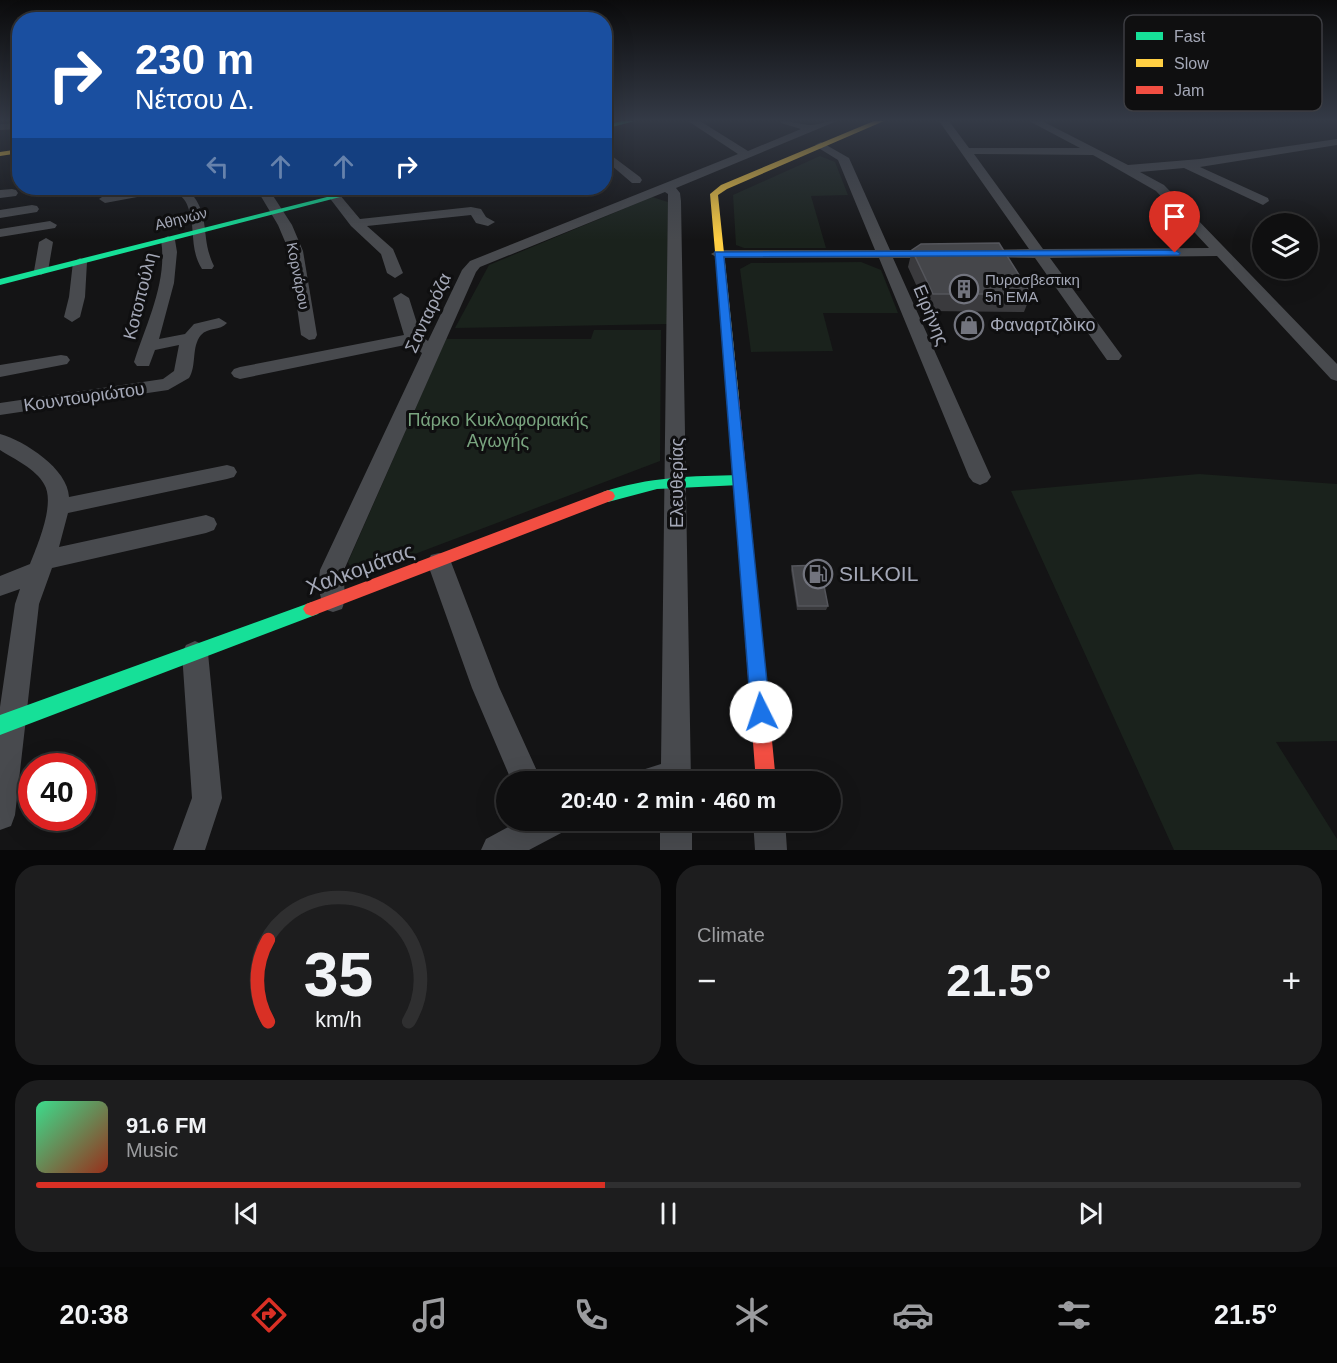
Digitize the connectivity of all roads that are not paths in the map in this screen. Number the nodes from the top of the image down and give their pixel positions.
1 (613, 161) edge
2 (733, 161) edge
3 (785, 161) edge
4 (844, 161) edge
5 (974, 161) edge
6 (1112, 161) edge
7 (1208, 161) edge
8 (1185, 164) junction
9 (1128, 169) junction
10 (636, 180) dead end
11 (667, 188) junction
12 (126, 195) edge
13 (185, 195) edge
14 (266, 195) edge
15 (323, 195) edge
16 (333, 195) edge
17 (105, 199) dead end
18 (1263, 201) dead end
19 (32, 210) dead end
20 (277, 212) junction
21 (0, 214) edge
22 (488, 222) dead end
23 (356, 223) junction
24 (50, 225) dead end
25 (197, 232) junction
26 (0, 233) edge
27 (168, 240) junction
28 (46, 242) dead end
29 (1220, 252) junction
30 (1041, 253) junction
31 (718, 254) junction
32 (884, 254) junction
33 (80, 262) junction
34 (207, 266) dead end
35 (41, 272) junction
36 (395, 273) dead end
37 (0, 282) edge
38 (402, 298) dead end
39 (72, 317) dead end
40 (227, 328) dead end
41 (309, 335) dead end
42 (413, 338) junction
43 (190, 339) junction
44 (432, 352) junction
45 (1113, 356) dead end
46 (61, 360) dead end
47 (0, 371) edge
48 (240, 373) dead end
49 (1337, 375) edge
50 (0, 409) edge
51 (0, 441) edge
52 (226, 472) dead end
53 (980, 477) dead end
54 (740, 480) junction
55 (677, 482) junction
56 (57, 507) junction
57 (206, 524) dead end
58 (439, 562) junction
59 (42, 565) junction
60 (0, 586) edge
61 (333, 602) junction
62 (195, 653) junction
63 (6, 723) edge
64 (522, 771) edge
65 (667, 771) edge
66 (765, 771) edge
67 (0, 815) edge
68 (532, 831) edge
69 (676, 831) edge
70 (770, 831) edge
71 (189, 850) edge
72 (497, 850) edge
73 (676, 850) edge
74 (771, 850) edge

1 - 10 street
2 - 11 street, Σανταρόζα
3 - 31 street
4 - 32 street, Ειρήνης
5 - 30 street
6 - 9 street
7 - 8 street
8 - 9 street
8 - 18 street
9 - 29 street
11 - 44 street, Σανταρόζα
11 - 55 street, Ελευθερίας
12 - 17 street
13 - 25 street
14 - 20 street, Κορνάρου
15 - 20 street, Αθηνών
16 - 23 street
19 - 21 street
20 - 25 street, Αθηνών
20 - 41 street, Κορνάρου
22 - 23 street
23 - 36 street
24 - 26 street
25 - 27 street, Αθηνών
25 - 34 street
27 - 33 street, Αθηνών
27 - 43 street, Κοτοπούλη
28 - 35 street
29 - 30 street
29 - 49 street
30 - 32 street
30 - 45 street
31 - 32 street
31 - 54 street
32 - 53 street, Ειρήνης
33 - 35 street, Αθηνών
33 - 39 street
35 - 37 street, Αθηνών
38 - 42 street
40 - 43 street
42 - 44 street
42 - 48 street
43 - 50 street, Κουντουριώτου
44 - 61 street, Σανταρόζα
46 - 47 street
51 - 56 street
52 - 56 street
54 - 55 street, Χαλκομάτας
54 - 66 street
55 - 58 street, Χαλκομάτας
55 - 65 street, Ελευθερίας
56 - 59 street
57 - 59 street
58 - 61 street, Χαλκομάτας
58 - 64 street
59 - 60 street
59 - 63 street
61 - 62 street, Χαλκομάτας
62 - 63 street, Χαλκομάτας
62 - 71 street
63 - 67 street
68 - 72 street
69 - 73 street
70 - 74 street

